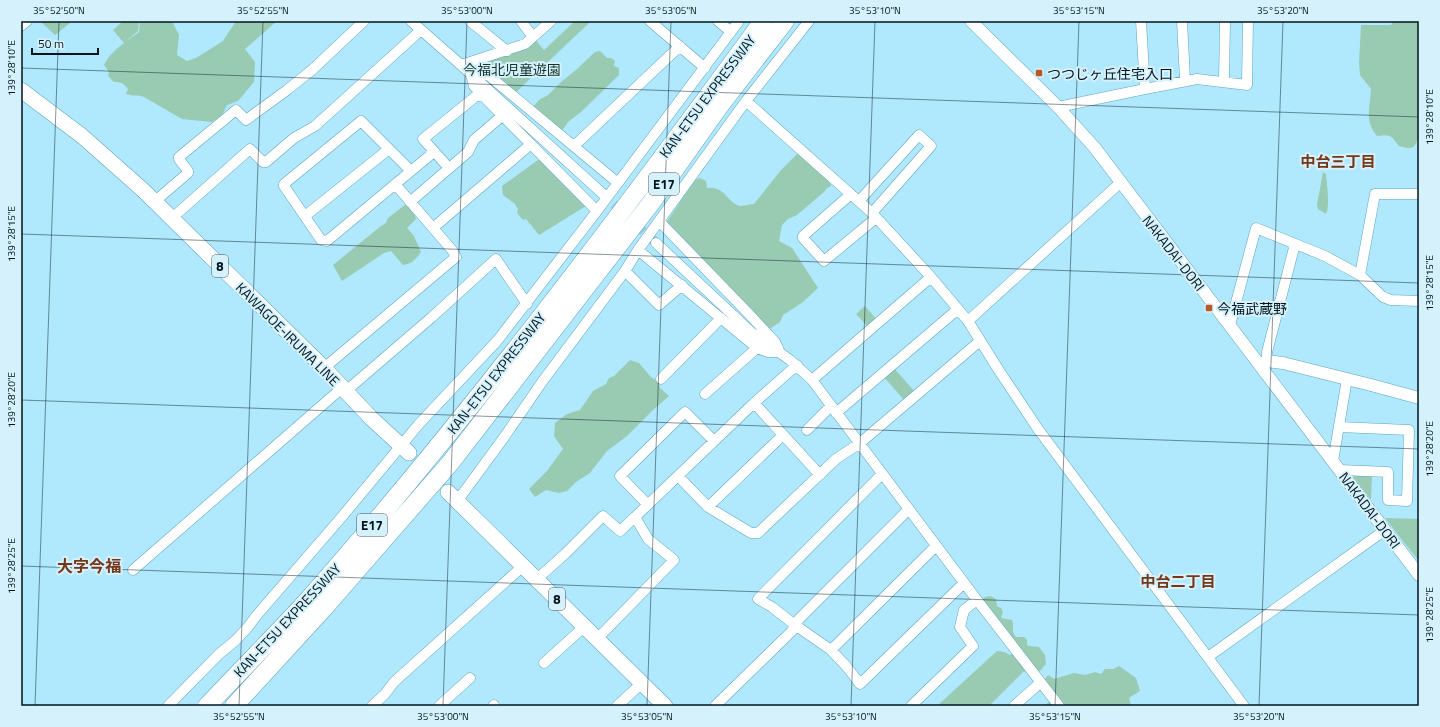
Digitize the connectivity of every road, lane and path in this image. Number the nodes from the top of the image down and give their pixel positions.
1 (27, 21) edge
2 (364, 21) edge
3 (411, 21) edge
4 (470, 21) edge
5 (521, 21) edge
6 (551, 21) edge
7 (650, 21) edge
8 (718, 21) edge
9 (739, 21) edge
10 (763, 21) edge
11 (785, 21) edge
12 (808, 21) edge
13 (971, 21) edge
14 (1141, 21) edge
15 (1182, 21) edge
16 (1225, 21) edge
17 (1248, 21) edge
18 (21, 26) edge
19 (421, 30) junction
20 (731, 32) junction
21 (533, 37) junction
22 (680, 46) junction
23 (507, 51) junction
24 (461, 65) junction
25 (705, 68) junction
26 (471, 74) junction
27 (1186, 80) junction
28 (1224, 82) junction
29 (21, 90) edge
30 (1145, 90) junction
31 (482, 94) junction
32 (746, 101) junction
33 (1058, 107) junction
34 (503, 115) junction
35 (531, 144) junction
36 (574, 146) junction
37 (389, 149) junction
38 (434, 152) junction
39 (449, 168) junction
40 (411, 171) junction
41 (618, 183) junction
42 (1120, 183) junction
43 (395, 184) junction
44 (603, 194) tunnel mouth
45 (1419, 194) edge
46 (855, 197) junction
47 (154, 202) junction
48 (410, 202) junction
49 (597, 211) junction
50 (874, 215) junction
51 (305, 216) junction
52 (171, 219) junction
53 (659, 221) junction
54 (433, 228) junction
55 (656, 243) tunnel mouth
56 (1295, 244) junction
57 (638, 250) junction
58 (625, 270) junction
59 (1360, 275) junction
60 (931, 277) junction
61 (682, 285) junction
62 (1419, 301) edge
63 (527, 304) junction
64 (958, 309) junction
65 (720, 318) junction
66 (968, 320) junction
67 (1230, 325) junction
68 (980, 341) junction
69 (757, 348) junction
70 (780, 352) junction
71 (1263, 363) junction
72 (797, 365) junction
73 (324, 368) junction
74 (661, 379) dead end
75 (1347, 379) junction
76 (812, 380) junction
77 (344, 390) junction
78 (705, 394) dead end
79 (1419, 398) edge
80 (754, 403) junction
81 (834, 409) junction
82 (1340, 427) junction
83 (807, 430) dead end
84 (783, 435) junction
85 (714, 442) junction
86 (860, 443) junction
87 (405, 449) junction
88 (1336, 465) junction
89 (882, 474) junction
90 (820, 475) junction
91 (678, 476) junction
92 (452, 496) joint
93 (648, 505) junction
94 (708, 507) junction
95 (909, 509) junction
96 (636, 517) junction
97 (1385, 530) junction
98 (936, 546) junction
99 (523, 566) junction
100 (1417, 569) edge
101 (134, 570) dead end
102 (537, 579) junction
103 (964, 583) junction
104 (976, 600) junction
105 (796, 625) junction
106 (585, 626) junction
107 (597, 638) junction
108 (831, 650) junction
109 (1208, 657) junction
110 (544, 663) dead end
111 (470, 678) dead end
112 (1040, 683) junction
113 (642, 684) junction
114 (168, 706) edge
115 (207, 706) edge
116 (234, 706) edge
117 (372, 706) edge
118 (439, 706) edge
119 (617, 706) edge
120 (665, 706) edge
121 (715, 706) edge
122 (911, 706) edge
123 (1014, 706) edge
124 (1058, 706) edge
125 (1244, 706) edge

1 - 18 street
2 - 47 street
3 - 19 street
4 - 23 street
5 - 21 street
6 - 21 street
7 - 22 street
8 - 20 street
9 - 20 street
10 - 115 highway, KAN-ETSU EXPRESSWAY / E17
11 - 116 highway, KAN-ETSU EXPRESSWAY / E17
12 - 32 street
13 - 33 street, NAKADAI-DORI
14 - 30 street
15 - 27 street
16 - 28 street
17 - 28 street
19 - 24 street
19 - 52 street
20 - 25 street
21 - 23 street
22 - 25 street
22 - 36 street
23 - 24 street
24 - 26 street
25 - 41 street
26 - 31 street
26 - 36 street
26 - 44 street
27 - 28 street
27 - 30 street
29 - 47 main road, KAWAGOE-IRUMA LINE / 8
30 - 33 street
31 - 34 street
31 - 38 street
32 - 46 street
32 - 53 street
33 - 42 street, NAKADAI-DORI
34 - 35 street
34 - 39 street
35 - 49 street
35 - 54 street
36 - 41 street
37 - 40 street
37 - 51 street
37 - 51 street
38 - 39 street
38 - 40 street
39 - 48 street
40 - 43 street
41 - 49 street
42 - 66 street
42 - 67 street, NAKADAI-DORI
43 - 48 street
43 - 51 street
45 - 59 street
46 - 50 street
46 - 50 street
46 - 50 street
47 - 52 main road, KAWAGOE-IRUMA LINE / 8
48 - 54 street
49 - 63 street
50 - 60 street
52 - 73 main road, KAWAGOE-IRUMA LINE / 8
53 - 57 street
53 - 70 street
54 - 73 street
55 - 70 street
56 - 59 street
56 - 67 street
56 - 71 street
57 - 58 street
57 - 61 street
58 - 61 street
58 - 92 street
59 - 62 street
60 - 64 street
60 - 76 street
61 - 65 street
63 - 77 street
63 - 87 street
64 - 66 street
64 - 81 street
65 - 69 street
65 - 74 street
66 - 68 street
67 - 71 street, NAKADAI-DORI
68 - 86 street
68 - 109 street
69 - 70 street
69 - 78 street
70 - 72 street
71 - 75 street
71 - 88 street, NAKADAI-DORI
72 - 76 street
72 - 80 street
73 - 77 main road, KAWAGOE-IRUMA LINE / 8
75 - 79 street
75 - 82 street
76 - 81 street
77 - 87 main road, KAWAGOE-IRUMA LINE / 8
77 - 101 street
80 - 84 street
80 - 85 street
81 - 83 street
81 - 86 street
82 - 88 street
82 - 88 street
84 - 90 street
84 - 94 street
85 - 91 street
85 - 93 street
86 - 89 street
86 - 90 street
87 - 114 street
88 - 97 street, NAKADAI-DORI
89 - 95 street
89 - 105 street
90 - 94 street
91 - 93 street
91 - 94 street
92 - 99 main road, 8
93 - 96 street
95 - 98 street
95 - 105 street
96 - 102 street
96 - 107 street
97 - 100 street, NAKADAI-DORI
97 - 109 street
98 - 103 street
98 - 108 street
99 - 102 main road, 8
99 - 117 street
102 - 106 main road, 8
103 - 104 street
103 - 108 street
104 - 112 street
104 - 122 street
105 - 108 street
105 - 121 street
106 - 107 main road, 8
106 - 110 street
107 - 113 main road, 8
109 - 125 street
111 - 118 street
112 - 123 street
112 - 124 street
113 - 119 street
113 - 120 main road, 8

